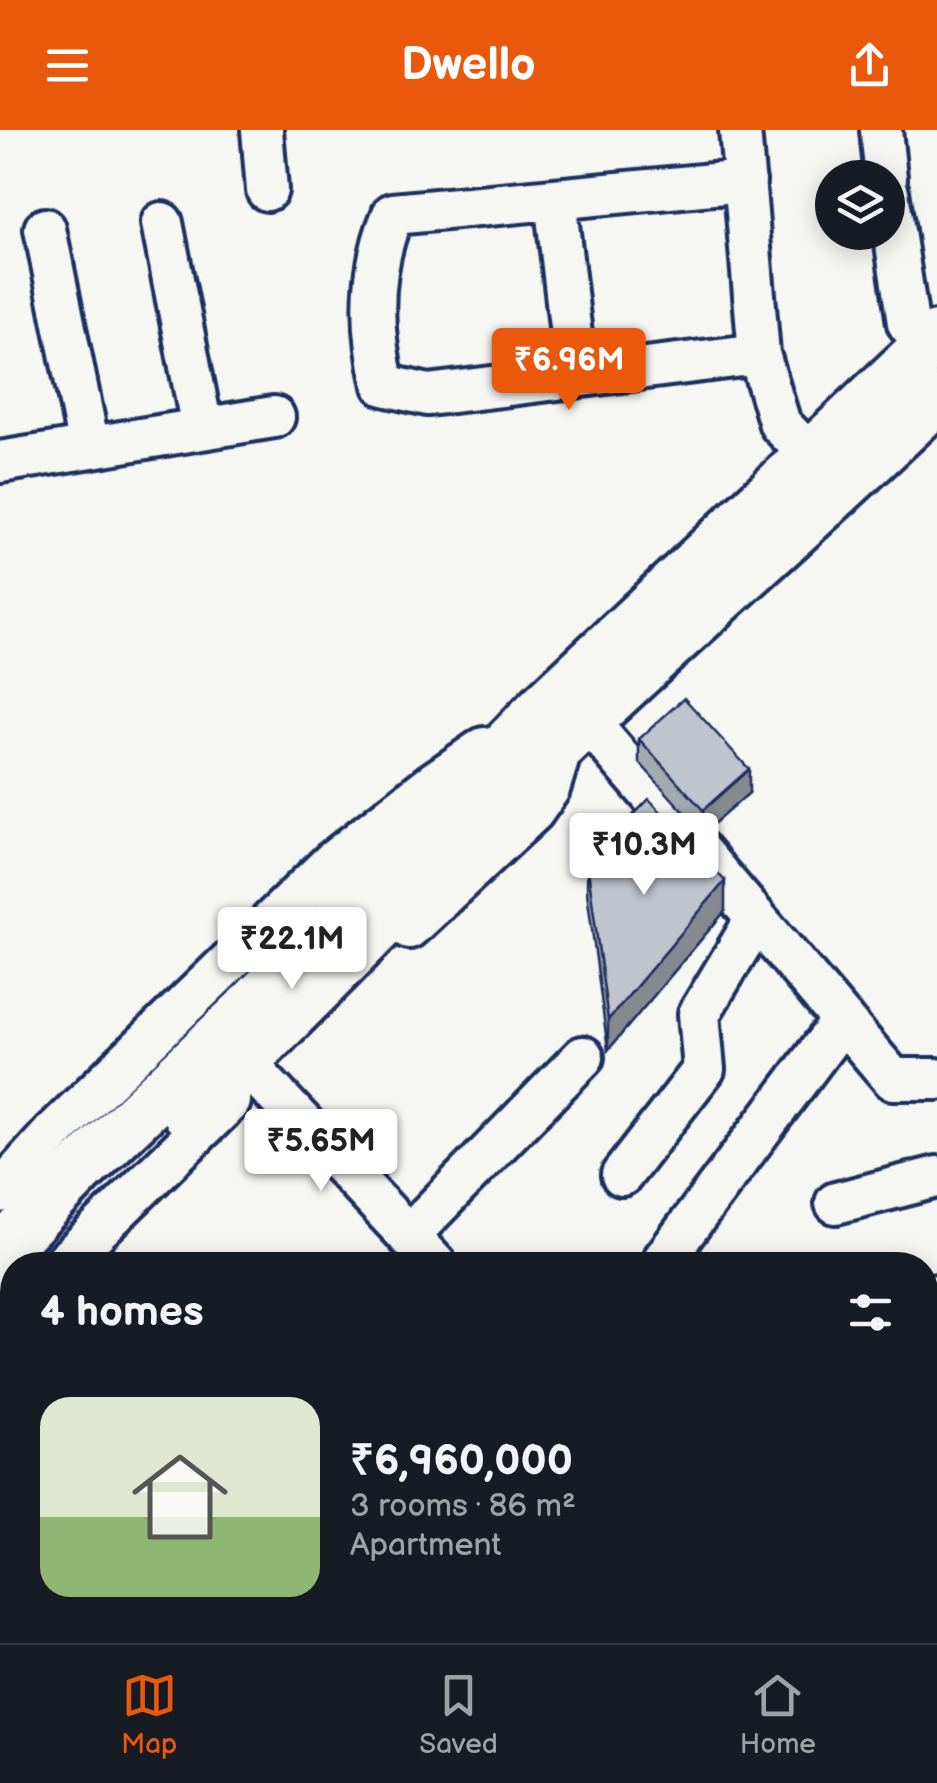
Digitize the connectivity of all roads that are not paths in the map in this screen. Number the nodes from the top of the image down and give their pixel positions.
1 (262, 130) edge
2 (740, 130) edge
3 (881, 130) edge
4 (884, 160) edge
5 (745, 181) junction
6 (268, 190) dead end
7 (556, 199) junction
8 (162, 223) dead end
9 (46, 229) dead end
10 (897, 250) edge
11 (932, 342) edge
12 (758, 354) junction
13 (576, 377) junction
14 (914, 400) edge
15 (274, 417) dead end
16 (202, 428) junction
17 (89, 447) junction
18 (812, 456) junction
19 (0, 462) edge
20 (566, 719) junction
21 (756, 919) junction
22 (265, 1018) junction
23 (843, 1020) junction
24 (583, 1057) dead end
25 (257, 1075) junction
26 (937, 1078) edge
27 (622, 1174) dead end
28 (937, 1177) edge
29 (0, 1192) edge
30 (836, 1203) dead end
31 (1, 1252) edge
32 (42, 1252) edge
33 (75, 1252) edge
34 (416, 1252) edge
35 (420, 1252) edge
36 (669, 1252) edge

1 - 6 street
2 - 5 street
3 - 4 street
5 - 7 street
5 - 12 street
7 - 13 street
7 - 13 street
8 - 16 street
9 - 17 street
10 - 11 street
11 - 14 main road
12 - 13 street
12 - 18 street
14 - 18 main road
14 - 20 main road
15 - 16 street
16 - 17 street
17 - 19 street
18 - 20 main road
20 - 21 street
20 - 22 main road
20 - 25 street
20 - 29 street
21 - 23 street
21 - 27 street
22 - 31 main road
22 - 32 main road
23 - 26 street
23 - 36 street
24 - 35 street
25 - 33 street
25 - 34 street
28 - 30 street

